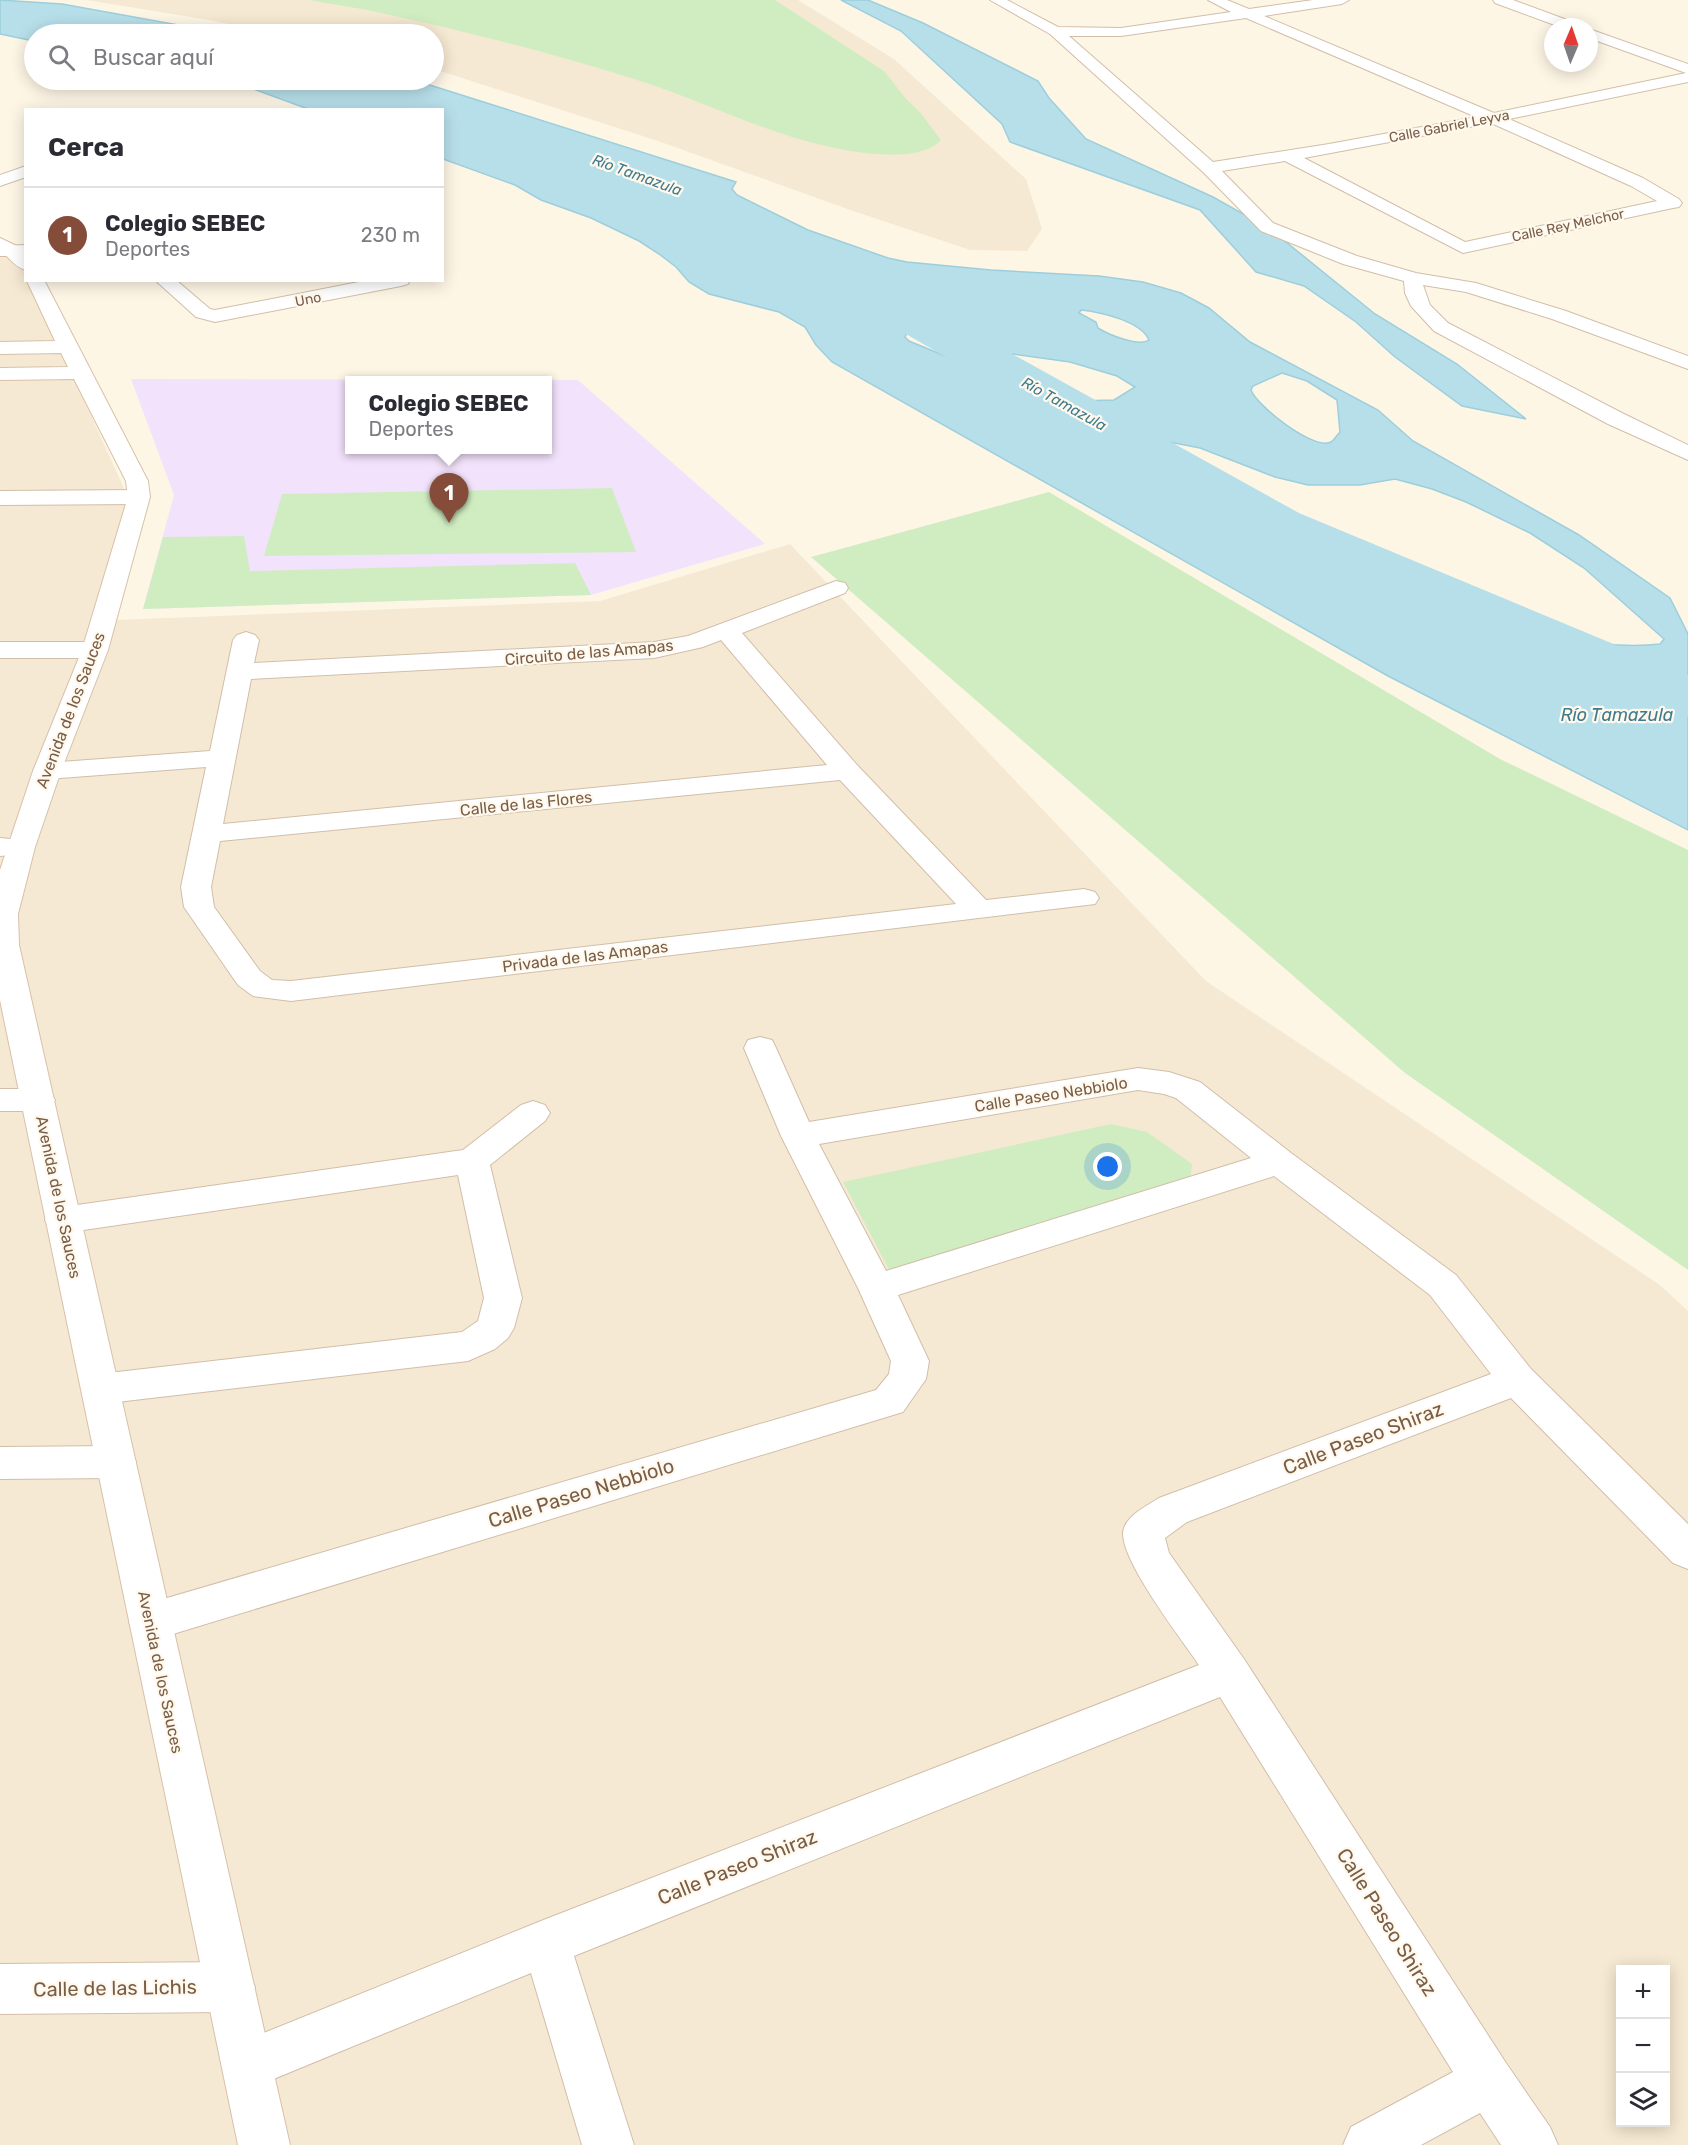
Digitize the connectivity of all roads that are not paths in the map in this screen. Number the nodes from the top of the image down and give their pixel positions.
1 (997, 0) edge
2 (1215, 0) edge
3 (1342, 0) edge
4 (1500, 0) edge
5 (1251, 14) junction
6 (1549, 18) edge
7 (1055, 31) junction
8 (1598, 36) edge
9 (1688, 69) edge
10 (1688, 76) edge
11 (1490, 118) junction
12 (1289, 157) junction
13 (1209, 168) junction
14 (24, 172) edge
15 (0, 183) edge
16 (17, 190) dead end
17 (1463, 248) junction
18 (1414, 278) junction
19 (35, 282) edge
20 (166, 282) edge
21 (391, 282) edge
22 (1469, 287) junction
23 (0, 348) edge
24 (73, 360) junction
25 (1688, 363) edge
26 (0, 374) edge
27 (1688, 453) edge
28 (139, 497) junction
29 (0, 498) edge
30 (836, 588) dead end
31 (727, 631) junction
32 (246, 640) dead end
33 (0, 650) edge
34 (95, 650) junction
35 (239, 672) junction
36 (223, 748) junction
37 (51, 761) junction
38 (847, 771) junction
39 (206, 834) junction
40 (10, 847) edge
41 (1084, 898) dead end
42 (978, 910) junction
43 (760, 1048) dead end
44 (0, 1100) edge
45 (38, 1100) junction
46 (533, 1113) dead end
47 (798, 1136) junction
48 (472, 1161) junction
49 (1279, 1162) junction
50 (63, 1220) junction
51 (876, 1288) junction
52 (1517, 1380) junction
53 (100, 1389) junction
54 (116, 1462) junction
55 (0, 1463) edge
56 (1688, 1551) edge
57 (150, 1622) junction
58 (1229, 1673) junction
59 (546, 1943) junction
60 (230, 1987) junction
61 (0, 1989) edge
62 (247, 2066) junction
63 (1488, 2081) junction
64 (264, 2145) edge
65 (608, 2145) edge
66 (1369, 2145) edge
67 (1532, 2145) edge

1 - 7 street
2 - 5 street
3 - 5 street
4 - 6 street
5 - 7 street
5 - 11 street
7 - 13 street
8 - 9 street
10 - 11 street, Calle Gabriel Leyva
11 - 12 street, Calle Gabriel Leyva
11 - 17 street, Calle Rey Melchor
12 - 13 street, Calle Gabriel Leyva
12 - 17 street
13 - 18 street
14 - 15 street
15 - 16 street
17 - 22 street
18 - 22 street
18 - 27 street
19 - 24 street
20 - 21 street, Uno
22 - 25 street
23 - 24 street
24 - 26 street
24 - 28 street
28 - 29 street
28 - 34 street, Avenida de los Sauces
30 - 31 street, Circuito de las Amapas
31 - 35 street, Circuito de las Amapas
31 - 38 street
32 - 35 street
33 - 34 street
34 - 37 street, Avenida de los Sauces
35 - 36 street
36 - 37 street
36 - 39 street
37 - 40 street, Avenida de los Sauces
38 - 39 street, Calle de las Flores
38 - 42 street
39 - 42 street, Privada de las Amapas
40 - 45 street, Avenida de los Sauces
41 - 42 street, Privada de las Amapas
43 - 47 street, Calle Paseo Nebbiolo
44 - 45 street
45 - 50 street, Avenida de los Sauces
46 - 48 street
47 - 49 street, Calle Paseo Nebbiolo
47 - 51 street, Calle Paseo Nebbiolo
48 - 50 street
48 - 53 street
49 - 51 street
49 - 52 street, Calle Paseo Nebbiolo
50 - 53 street, Avenida de los Sauces
51 - 57 street, Calle Paseo Nebbiolo
52 - 56 street
52 - 58 street, Calle Paseo Shiraz
53 - 54 street, Avenida de los Sauces
54 - 55 street
54 - 57 street, Avenida de los Sauces
57 - 60 street, Avenida de los Sauces
58 - 59 street, Calle Paseo Shiraz
58 - 63 street, Calle Paseo Shiraz
59 - 62 street, Calle Paseo Shiraz
59 - 65 street
60 - 61 street, Calle de las Lichis
60 - 62 street, Avenida de los Sauces
62 - 64 street, Avenida de los Sauces
63 - 66 street
63 - 67 street, Calle Paseo Shiraz

